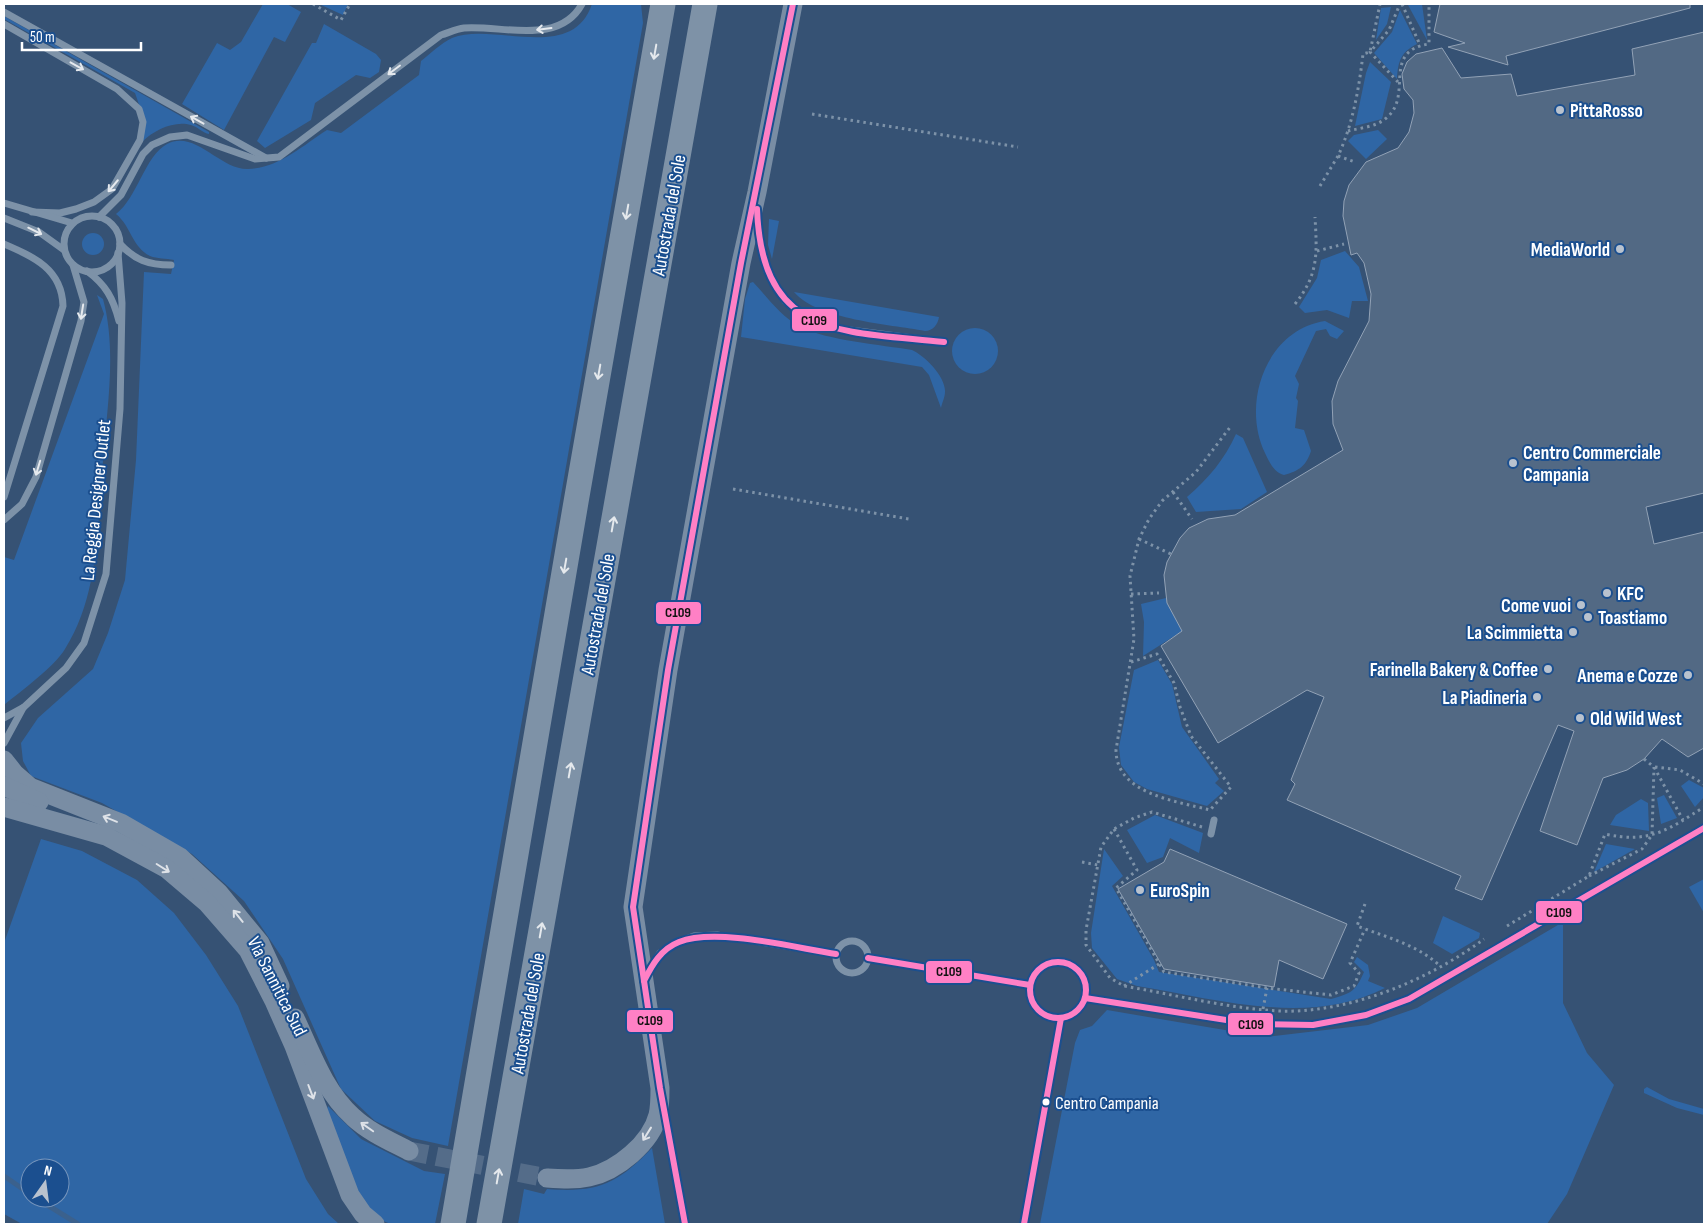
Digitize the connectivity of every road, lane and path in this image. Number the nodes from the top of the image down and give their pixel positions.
1 (313, 4) edge
2 (350, 4) edge
3 (582, 4) edge
4 (663, 4) edge
5 (705, 4) edge
6 (792, 4) edge
7 (1380, 4) edge
8 (1401, 4) edge
9 (1429, 4) edge
10 (4, 12) edge
11 (4, 24) edge
12 (1420, 45) junction
13 (1370, 52) junction
14 (1398, 83) junction
15 (812, 114) dead end
16 (1348, 131) junction
17 (1018, 147) dead end
18 (1338, 156) junction
19 (266, 158) junction
20 (1355, 162) dead end
21 (1320, 186) dead end
22 (757, 192) junction
23 (4, 203) edge
24 (32, 212) junction
25 (99, 217) junction
26 (1316, 217) dead end
27 (4, 218) edge
28 (72, 223) junction
29 (4, 244) edge
30 (120, 244) junction
31 (1344, 244) dead end
32 (64, 250) junction
33 (1317, 251) junction
34 (118, 253) junction
35 (73, 265) junction
36 (171, 265) dead end
37 (86, 271) junction
38 (1295, 304) dead end
39 (121, 329) junction
40 (944, 342) dead end
41 (1231, 426) dead end
42 (733, 489) dead end
43 (1173, 492) junction
44 (4, 497) edge
45 (1192, 518) dead end
46 (909, 519) dead end
47 (4, 520) edge
48 (1138, 539) junction
49 (1171, 554) dead end
50 (1159, 593) dead end
51 (1131, 594) junction
52 (1131, 662) junction
53 (24, 706) junction
54 (4, 718) edge
55 (4, 743) edge
56 (1644, 759) dead end
57 (4, 760) edge
58 (1654, 767) junction
59 (1704, 784) edge
60 (4, 786) edge
61 (4, 807) edge
62 (1704, 807) edge
63 (1214, 820) dead end
64 (1683, 820) junction
65 (68, 825) junction
66 (1704, 828) edge
67 (1114, 829) junction
68 (1211, 833) joint
69 (1652, 836) junction
70 (1082, 862) dead end
71 (1098, 865) junction
72 (1589, 876) junction
73 (1365, 904) dead end
74 (1507, 926) dead end
75 (1365, 929) junction
76 (1484, 939) dead end
77 (836, 954) junction
78 (868, 958) junction
79 (1159, 964) junction
80 (1440, 966) junction
81 (644, 981) junction
82 (1030, 985) junction
83 (1124, 986) junction
84 (1267, 988) junction
85 (1084, 998) junction
86 (1263, 1009) junction
87 (1062, 1018) junction
88 (660, 1088) junction
89 (409, 1151) tunnel mouth
90 (547, 1178) tunnel mouth
91 (1024, 1223) edge
92 (375, 1224) edge
93 (453, 1224) edge
94 (489, 1224) edge
95 (685, 1224) edge

1 - 2 path
3 -> 19 lane
4 -> 93 highway, Autostrada del Sole
94 -> 5 highway, Autostrada del Sole
6 - 22 street
7 - 13 path
8 - 12 path
8 - 13 path
9 - 12 path
19 -> 10 lane
11 -> 24 lane
12 - 14 path
13 - 14 path
13 - 16 path
14 - 16 path
15 - 17 path
16 - 18 path
18 - 20 path
18 - 21 path
19 - 25 lane
22 - 40 lane
22 - 81 street
23 - 24 lane
24 - 28 lane
25 - 28 lane
25 - 30 lane
26 - 33 path
27 -> 32 lane
28 - 32 lane
29 - 44 lane
30 - 34 lane
30 - 36 lane
31 - 33 path
32 - 35 lane
33 - 38 path
34 - 37 lane
34 - 39 lane, La Reggia Designer Outlet
35 - 37 lane
35 -> 47 lane
37 - 39 lane, La Reggia Designer Outlet
39 - 53 lane, La Reggia Designer Outlet
41 - 43 path
42 - 46 path
43 - 45 path
43 - 48 path
48 - 49 path
48 - 51 path
50 - 51 path
51 - 52 path
52 - 52 path
53 - 54 lane, La Reggia Designer Outlet
53 - 55 lane, La Reggia Designer Outlet
56 - 58 path
89 -> 57 street, Via Sannitica Sud
58 - 59 path
58 - 64 path
58 - 69 path
60 - 65 street, Via Sannitica Sud
61 - 65 street, Via Sannitica Sud
62 - 64 path
63 - 68 lane
64 - 69 path
65 -> 92 street, Via Sannitica Sud
66 - 85 lane
67 - 68 path
67 - 71 path
67 - 79 path
69 - 72 path
69 - 72 path
70 - 71 path
71 - 83 path
72 - 74 path
73 - 75 path
75 - 80 path
75 - 84 path
76 - 80 path
77 - 78 lane
77 - 78 lane
77 - 81 lane
78 - 82 lane
79 - 83 path
79 - 84 path
80 - 86 path
81 - 88 street
82 - 85 lane
82 - 87 lane
83 - 86 path
84 - 86 path
85 - 87 lane
87 - 91 lane
88 -> 90 street
88 - 95 lane

